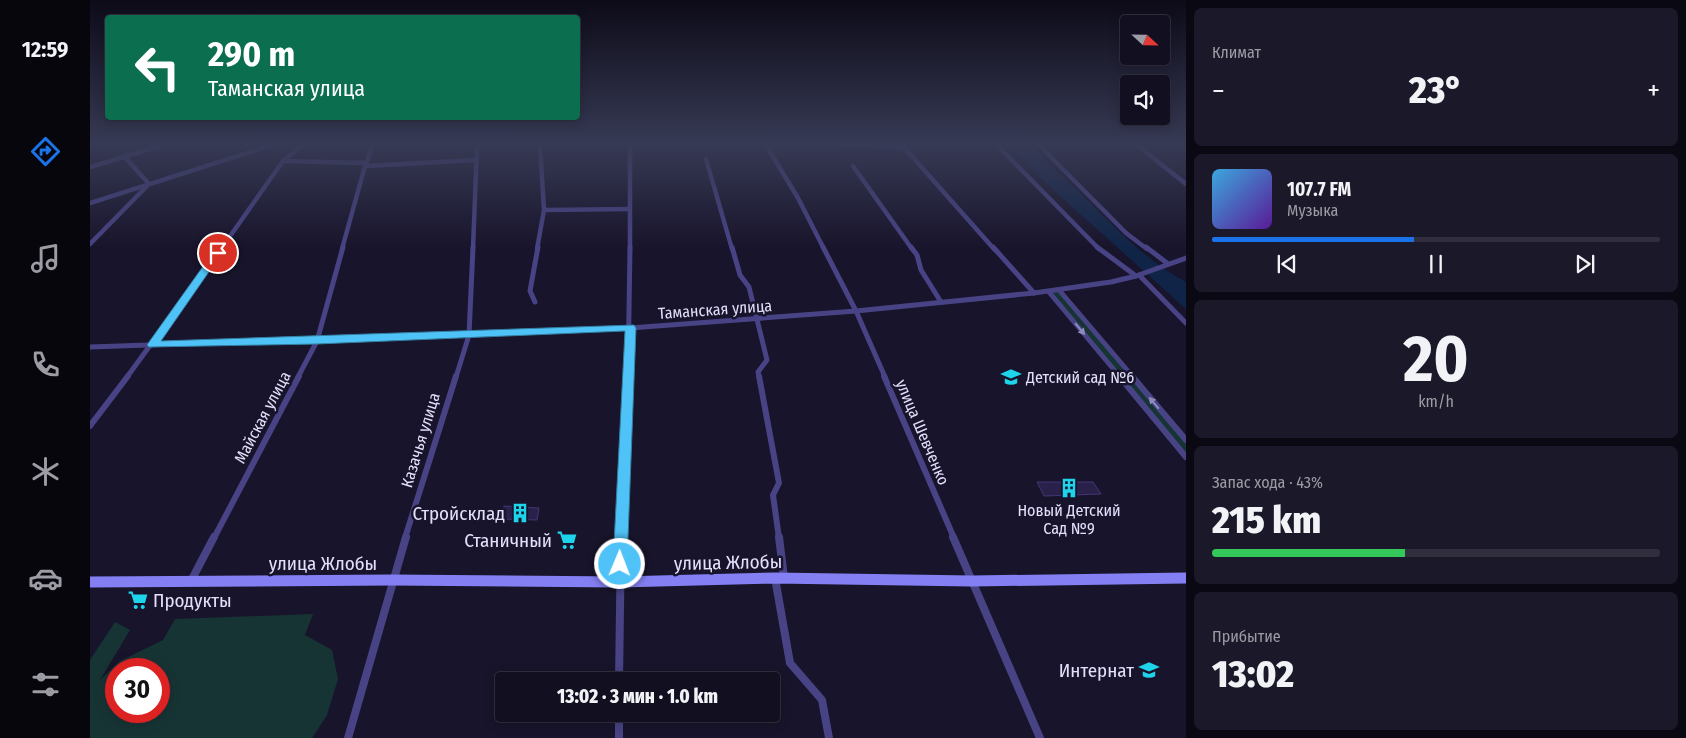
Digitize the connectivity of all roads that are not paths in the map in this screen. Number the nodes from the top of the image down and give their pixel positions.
1 (145, 179) edge
2 (163, 179) edge
3 (270, 179) edge
4 (362, 179) edge
5 (476, 179) edge
6 (542, 179) edge
7 (629, 179) edge
8 (712, 179) edge
9 (787, 179) edge
10 (863, 179) edge
11 (933, 179) edge
12 (1031, 179) edge
13 (1073, 179) edge
14 (149, 184) junction
15 (90, 203) edge
16 (629, 209) junction
17 (544, 210) junction
18 (90, 244) edge
19 (1186, 258) edge
20 (1167, 263) junction
21 (1137, 275) junction
22 (1059, 290) junction
23 (1049, 292) junction
24 (1034, 293) junction
25 (535, 302) dead end
26 (941, 302) junction
27 (856, 311) junction
28 (756, 319) junction
29 (1186, 323) edge
30 (630, 328) junction
31 (469, 335) junction
32 (317, 341) junction
33 (152, 345) junction
34 (90, 347) edge
35 (90, 426) edge
36 (1186, 440) edge
37 (1186, 457) edge
38 (780, 578) junction
39 (1186, 578) edge
40 (392, 580) junction
41 (191, 581) junction
42 (972, 581) junction
43 (90, 582) edge
44 (620, 582) junction
45 (619, 672) edge
46 (618, 722) edge
47 (348, 738) edge
48 (619, 738) edge
49 (829, 738) edge
50 (1040, 738) edge

1 - 14 street
2 - 14 street
3 - 33 street
4 - 32 street, Майская улица
5 - 31 street, Казачья улица
6 - 17 street
7 - 16 street
8 - 28 street
9 - 27 street, улица Шевченко
10 - 26 street
11 - 24 street
12 - 21 street
13 - 20 street
14 - 15 street
14 - 18 street
16 - 17 street
16 - 30 street
17 - 25 street
19 - 20 street, Таманская улица
20 - 21 street, Таманская улица
21 - 22 street, Таманская улица
21 - 29 street
22 - 23 street, Таманская улица
36 -> 22 street
23 - 24 street, Таманская улица
23 -> 37 street
24 - 26 street, Таманская улица
26 - 27 street, Таманская улица
27 - 28 street, Таманская улица
27 - 42 street, улица Шевченко
28 - 30 street, Таманская улица
28 - 38 street
30 - 31 street, Таманская улица
30 - 44 street
31 - 32 street, Таманская улица
31 - 40 street, Казачья улица
32 - 33 street, Таманская улица
32 - 41 street, Майская улица
33 - 34 street, Таманская улица
33 - 35 street
38 - 42 street, улица Жлобы
38 - 44 street, улица Жлобы
38 - 49 street
39 - 42 street, улица Жлобы
40 - 41 street, улица Жлобы
40 - 44 street, улица Жлобы
40 - 47 street, Казачья улица
41 - 43 street, улица Жлобы
42 - 50 street, улица Шевченко
44 - 45 street
46 - 48 street

